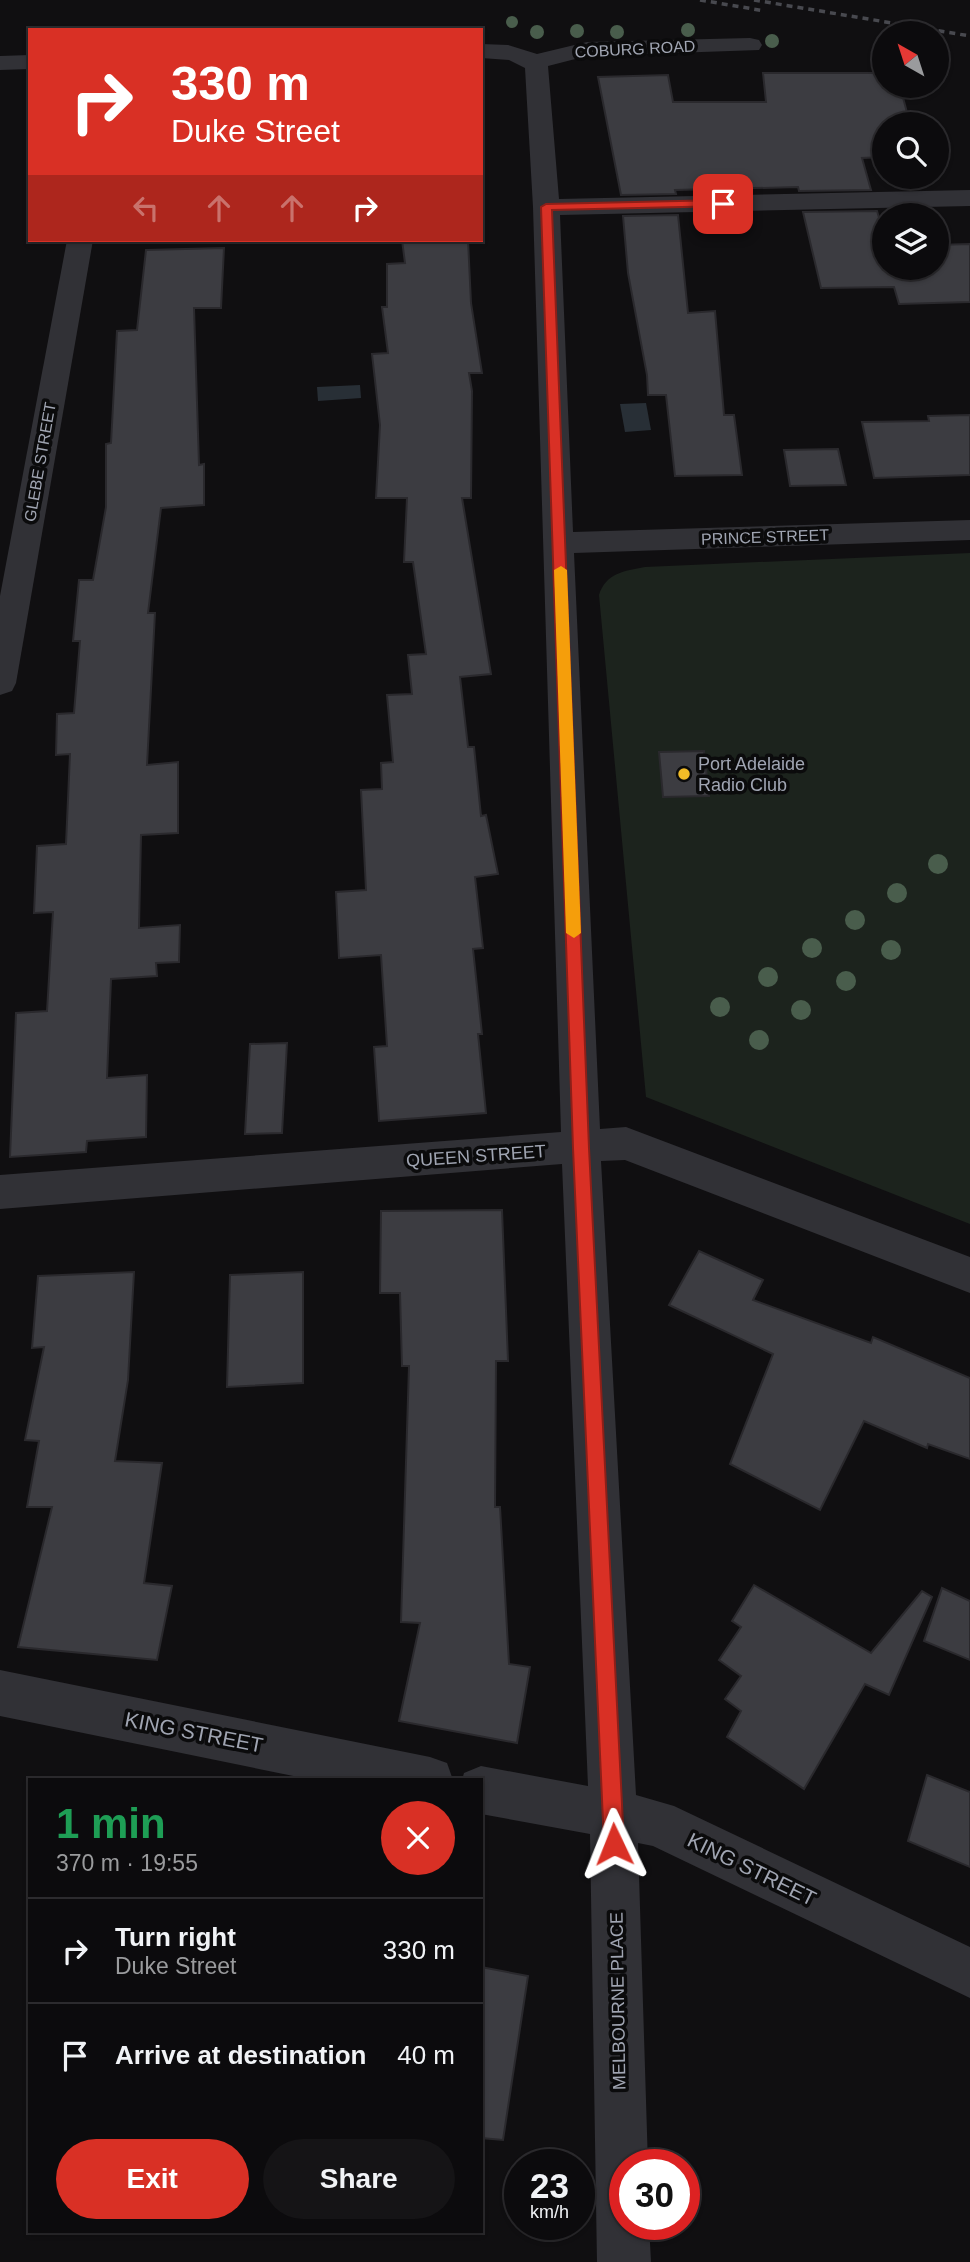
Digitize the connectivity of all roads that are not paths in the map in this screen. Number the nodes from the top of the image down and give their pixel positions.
1 (750, 45) dead end
2 (483, 51) edge
3 (28, 62) edge
4 (533, 62) junction
5 (0, 63) edge
6 (970, 198) edge
7 (546, 207) junction
8 (80, 242) edge
9 (970, 530) edge
10 (560, 543) junction
11 (0, 683) edge
12 (581, 1148) junction
13 (0, 1192) edge
14 (970, 1275) edge
15 (0, 1693) edge
16 (420, 1778) edge
17 (483, 1790) edge
18 (613, 1817) junction
19 (970, 1973) edge
20 (624, 2262) edge

1 - 4 street, COBURG ROAD
2 - 4 street
3 - 5 street
4 - 7 street, MELBOURNE PLACE
6 - 7 street
7 - 10 street, MELBOURNE PLACE
8 - 11 street, GLEBE STREET
9 - 10 street, PRINCE STREET
10 - 12 street, MELBOURNE PLACE
12 - 13 street, QUEEN STREET
12 - 14 street, QUEEN STREET
12 - 18 street, MELBOURNE PLACE
15 - 16 street, KING STREET
17 - 18 street, KING STREET
18 - 19 street, KING STREET
18 - 20 street, MELBOURNE PLACE

